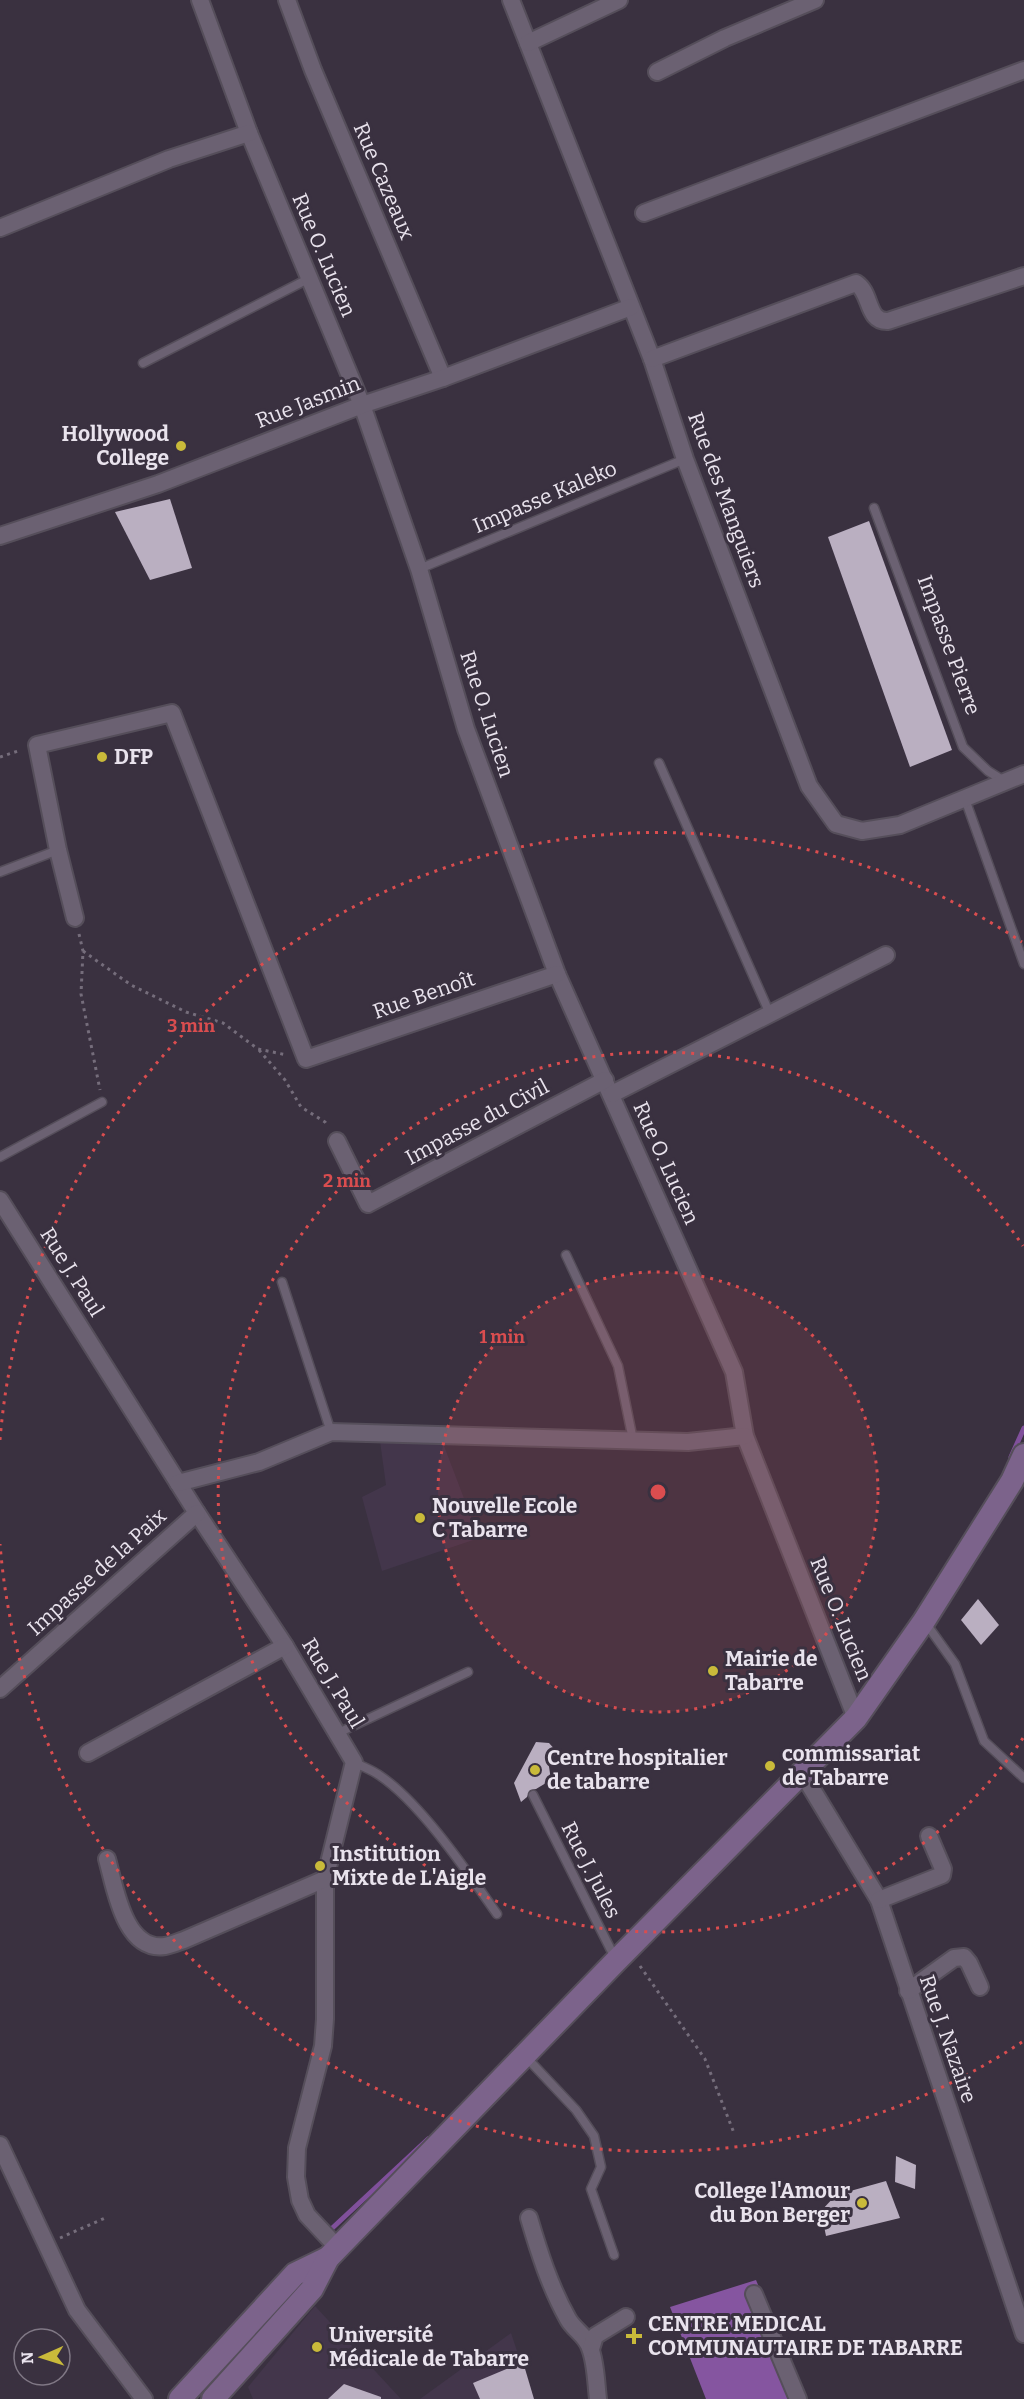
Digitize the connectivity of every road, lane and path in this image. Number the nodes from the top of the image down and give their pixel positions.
1 (200, 0) edge
2 (287, 0) edge
3 (511, 0) edge
4 (619, 0) edge
5 (815, 0) edge
6 (528, 43) junction
7 (1024, 70) edge
8 (657, 72) dead end
9 (249, 133) junction
10 (644, 213) dead end
11 (0, 228) edge
12 (1024, 276) edge
13 (310, 278) junction
14 (631, 307) junction
15 (651, 360) junction
16 (143, 363) dead end
17 (443, 378) junction
18 (362, 405) junction
19 (685, 459) junction
20 (874, 508) dead end
21 (0, 536) edge
22 (419, 569) junction
23 (37, 745) junction
24 (0, 757) edge
25 (659, 763) dead end
26 (1024, 774) edge
27 (1005, 782) junction
28 (965, 799) junction
29 (58, 850) junction
30 (0, 872) edge
31 (75, 918) joint
32 (83, 951) junction
33 (886, 955) dead end
34 (1024, 964) edge
35 (557, 974) junction
36 (771, 1015) junction
37 (258, 1049) junction
38 (306, 1059) junction
39 (608, 1087) junction
40 (102, 1102) joint
41 (337, 1141) joint
42 (0, 1157) edge
43 (0, 1200) edge
44 (567, 1255) dead end
45 (282, 1282) dead end
46 (331, 1432) junction
47 (744, 1436) junction
48 (633, 1440) junction
49 (1024, 1455) edge
50 (178, 1483) junction
51 (197, 1513) junction
52 (924, 1621) junction
53 (285, 1646) junction
54 (468, 1672) dead end
55 (0, 1689) edge
56 (856, 1718) junction
57 (338, 1733) junction
58 (88, 1753) dead end
59 (354, 1762) junction
60 (801, 1771) junction
61 (1024, 1778) edge
62 (533, 1795) dead end
63 (929, 1836) dead end
64 (107, 1859) dead end
65 (325, 1879) junction
66 (879, 1900) junction
67 (497, 1914) dead end
68 (622, 1955) junction
69 (980, 1987) dead end
70 (908, 1991) junction
71 (524, 2055) junction
72 (734, 2133) dead end
73 (0, 2145) edge
74 (105, 2217) dead end
75 (529, 2218) dead end
76 (45, 2244) junction
77 (333, 2253) junction
78 (614, 2255) dead end
79 (754, 2294) dead end
80 (626, 2317) dead end
81 (1024, 2334) edge
82 (591, 2349) junction
83 (144, 2399) edge
84 (180, 2399) edge
85 (213, 2399) edge
86 (598, 2399) edge
87 (798, 2399) edge

1 - 9 street, Rue O. Lucien
2 - 17 street, Rue Cazeaux
3 - 6 street, Rue des Manguiers
4 - 6 street
5 - 8 street
6 - 14 street, Rue des Manguiers
7 - 10 street
9 - 11 street
9 - 13 street, Rue O. Lucien
12 - 15 street
13 - 16 lane
13 - 18 street, Rue O. Lucien
14 - 15 street, Rue des Manguiers
14 - 17 street, Rue Jasmin
15 - 19 street, Rue des Manguiers
17 - 18 street, Rue Jasmin
18 - 21 street, Rue Jasmin
18 - 22 street, Rue O. Lucien
19 - 22 lane, Impasse Kaleko
19 - 28 street, Rue des Manguiers
20 - 27 lane, Impasse Pierre
22 - 35 street, Rue O. Lucien
23 - 24 path
23 - 29 street
23 - 38 street
25 - 36 lane
26 - 27 street, Rue des Manguiers
27 - 28 street, Rue des Manguiers
28 - 34 lane
29 - 30 lane
29 - 31 street
31 - 32 path
32 - 37 path
32 - 40 path
33 - 36 street
35 - 38 street, Rue Benoît
35 - 39 street, Rue O. Lucien
36 - 39 street
37 - 38 path
37 - 41 path
39 - 41 street, Impasse du Civil
39 - 47 street, Rue O. Lucien
40 - 42 lane
43 - 50 street, Rue J. Paul
44 - 48 lane
45 - 46 lane
46 - 48 street
46 - 50 street
47 - 48 street
47 - 56 street, Rue O. Lucien
49 - 52 main road
50 - 51 street, Rue J. Paul
51 - 53 street, Rue J. Paul
51 - 55 street, Impasse de la Paix
52 - 56 main road
52 - 61 lane
53 - 57 street, Rue J. Paul
53 - 58 street
54 - 57 lane
56 - 60 main road
57 - 59 street, Rue J. Paul
59 - 65 street, Rue J. Paul
59 - 67 lane
60 - 66 street, Rue J. Nazaire
60 - 68 main road
62 - 68 lane, Rue J. Jules
63 - 66 street
64 - 65 street
65 - 77 street, Rue J. Paul
66 - 70 street, Rue J. Nazaire
68 - 71 main road
68 - 72 path
69 - 70 street
70 - 81 street, Rue J. Nazaire
71 - 77 main road
71 - 78 lane
73 - 76 street
74 - 76 path
75 - 82 street
76 - 83 street
77 - 84 main road
77 - 85 main road
79 - 87 street
80 - 82 street
82 - 86 street

